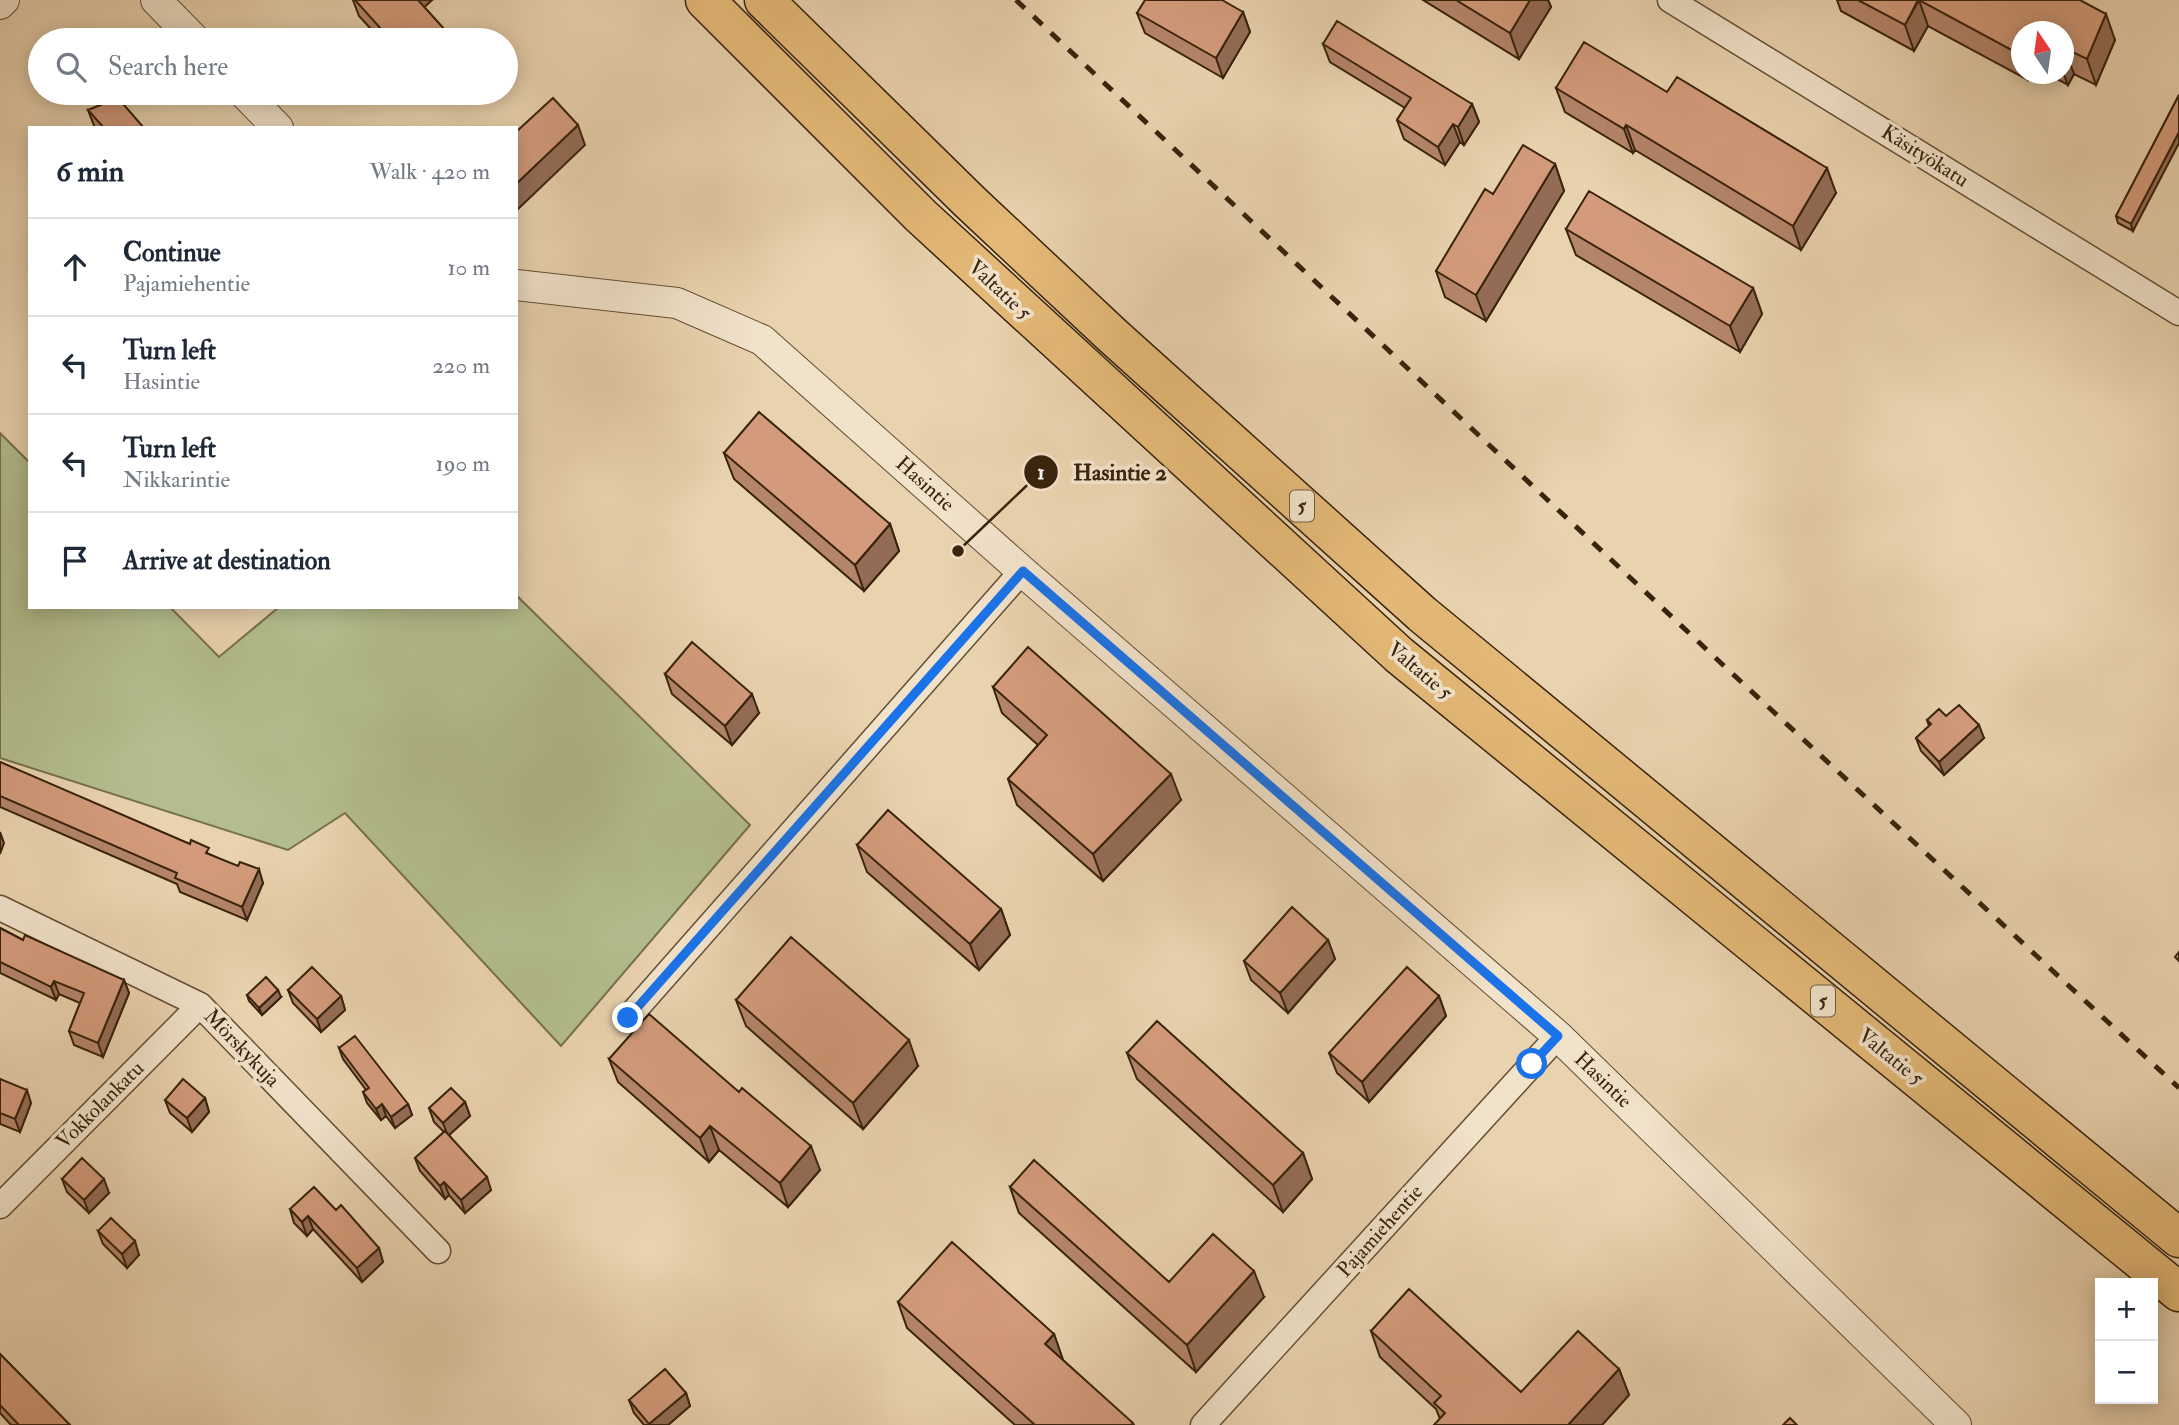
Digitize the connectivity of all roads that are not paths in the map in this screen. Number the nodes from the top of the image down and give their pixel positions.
1 (156, 0) edge
2 (705, 0) edge
3 (764, 0) edge
4 (1670, 0) edge
5 (183, 28) edge
6 (256, 105) edge
7 (276, 126) edge
8 (518, 285) edge
9 (2179, 313) edge
10 (1023, 571) junction
11 (0, 908) edge
12 (200, 1005) junction
13 (628, 1018) dead end
14 (1558, 1036) junction
15 (10, 1180) edge
16 (0, 1206) edge
17 (2179, 1238) edge
18 (438, 1251) dead end
19 (2179, 1292) edge
20 (1203, 1425) edge
21 (1956, 1425) edge

1 - 5 street
2 - 19 highway, Valtatie 5 / 5
3 - 17 highway, Valtatie 5 / 5
4 - 9 street, Käsityökatu
6 - 7 street
8 - 10 street, Hasintie
10 - 13 street
10 - 14 street, Hasintie
11 - 12 street, Mörskykuja
12 - 15 street, Vokkolankatu
12 - 18 street, Mörskykuja
14 - 20 street, Pajamiehentie
14 - 21 street, Hasintie
15 - 16 street, Vokkolankatu

